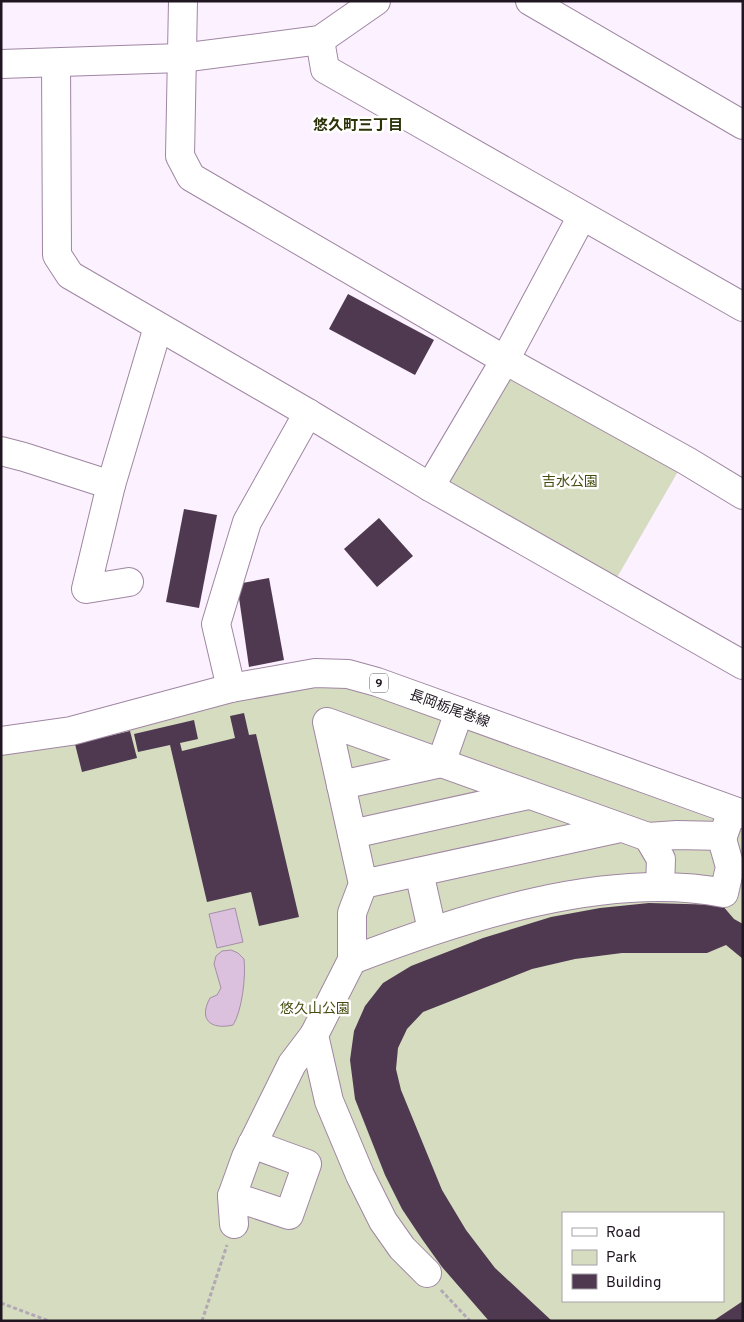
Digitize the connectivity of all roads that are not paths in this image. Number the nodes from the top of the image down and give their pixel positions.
1 (183, 1) edge
2 (376, 1) edge
3 (530, 1) edge
4 (320, 40) junction
5 (181, 58) junction
6 (56, 63) junction
7 (1, 64) edge
8 (743, 125) edge
9 (582, 216) junction
10 (743, 307) edge
11 (158, 327) junction
12 (506, 360) junction
13 (308, 413) junction
14 (1, 451) edge
15 (111, 485) junction
16 (430, 487) junction
17 (743, 495) edge
18 (129, 582) dead end
19 (743, 664) edge
20 (232, 688) junction
21 (459, 712) junction
22 (1, 741) edge
23 (440, 763) junction
24 (341, 785) junction
25 (528, 795) junction
26 (738, 812) edge
27 (620, 828) junction
28 (352, 834) junction
29 (723, 836) junction
30 (648, 837) junction
31 (736, 869) edge
32 (419, 872) junction
33 (363, 884) junction
34 (660, 887) junction
35 (432, 930) junction
36 (352, 960) junction
37 (314, 1035) junction
38 (252, 1144) junction
39 (232, 1196) junction
40 (234, 1224) road end
41 (427, 1273) road end

1 - 5 street
2 - 4 street
3 - 8 street
4 - 5 street
4 - 9 street
5 - 6 street
5 - 12 street
6 - 7 street
6 - 11 street
9 - 10 street
9 - 12 street
11 - 13 street
11 - 15 street
12 - 16 street
12 - 17 street
13 - 16 street
13 - 20 street
14 - 15 street
15 - 18 street
16 - 19 street
20 - 21 street, 長岡栃尾巻線 / 9
20 - 22 street, 長岡栃尾巻線 / 9
21 - 23 street
21 - 26 street, 長岡栃尾巻線 / 9
23 - 24 street
23 - 24 street
23 - 25 street
24 - 28 street
25 - 27 street
25 - 28 street
26 - 29 street
27 - 30 street
27 - 32 street
28 - 33 street
29 - 30 street
29 - 31 street
30 - 34 street
31 - 34 street
32 - 33 street
32 - 35 street
33 - 36 street
34 - 35 street
35 - 36 street
36 - 37 street
37 - 38 street
37 - 41 street
38 - 39 street
38 - 39 street
39 - 40 street

